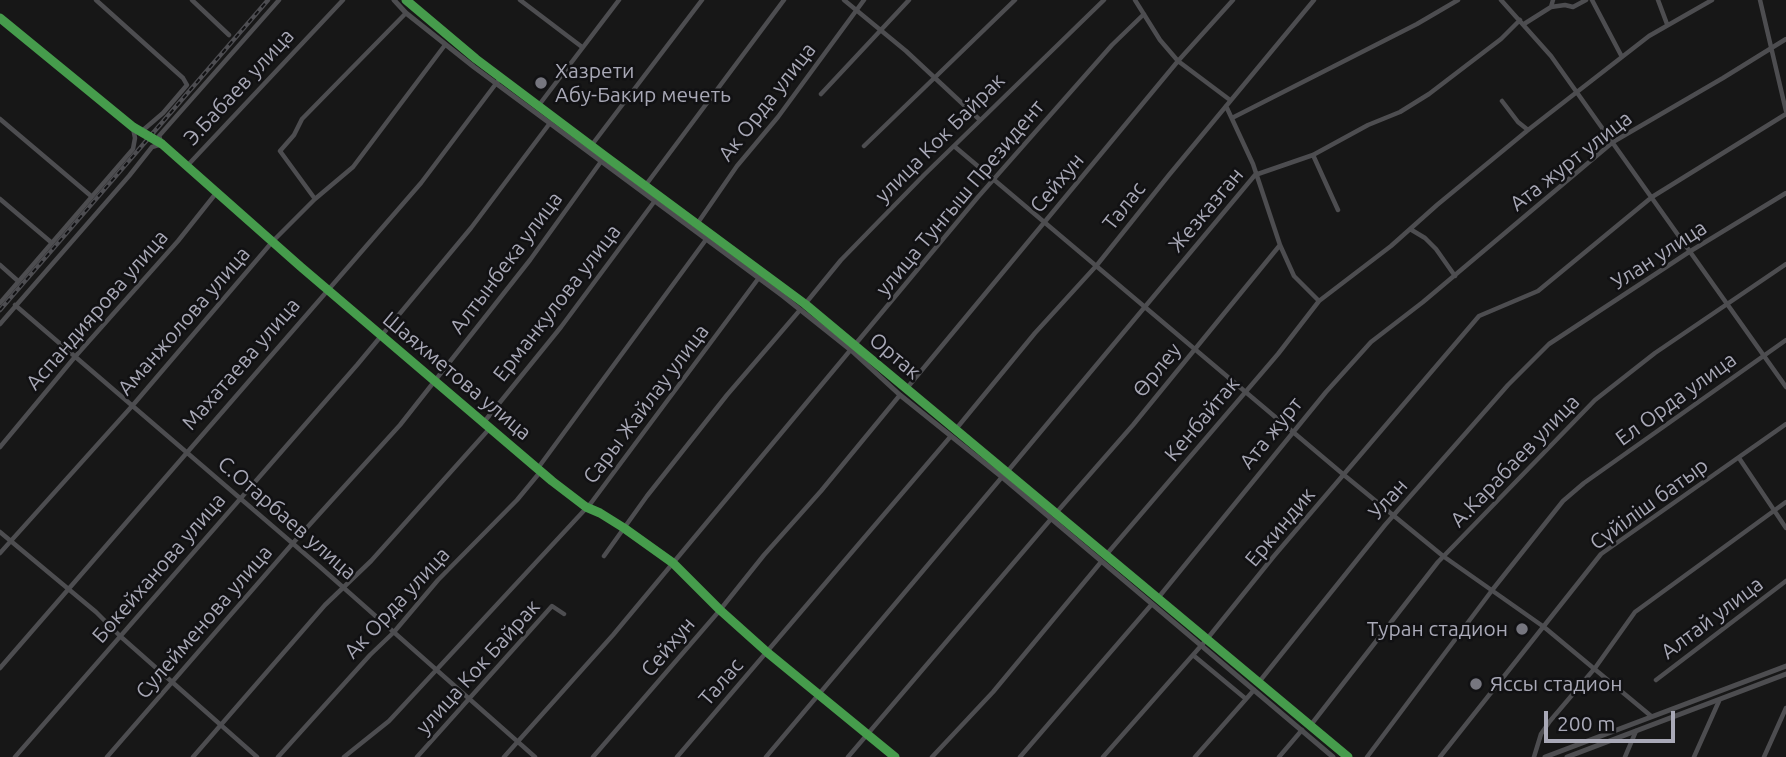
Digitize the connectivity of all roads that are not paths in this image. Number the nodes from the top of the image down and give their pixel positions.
1 (96, 0) edge
2 (192, 0) edge
3 (279, 0) edge
4 (343, 0) edge
5 (394, 0) edge
6 (406, 0) edge
7 (520, 0) edge
8 (619, 0) edge
9 (702, 0) edge
10 (784, 0) edge
11 (844, 0) edge
12 (864, 0) edge
13 (909, 0) edge
14 (1015, 0) edge
15 (1104, 0) edge
16 (1135, 0) edge
17 (1233, 0) edge
18 (1314, 0) edge
19 (1458, 0) edge
20 (1501, 0) edge
21 (1553, 0) edge
22 (1586, 0) edge
23 (1592, 0) edge
24 (1658, 0) edge
25 (1712, 0) edge
26 (1760, 0) edge
27 (1551, 7) junction
28 (857, 9) junction
29 (406, 13) junction
30 (1144, 14) junction
31 (0, 18) edge
32 (1522, 22) junction
33 (1667, 24) junction
34 (880, 29) junction
35 (229, 35) dead end
36 (1786, 39) edge
37 (445, 45) junction
38 (582, 47) junction
39 (1772, 48) junction
40 (1622, 57) junction
41 (1178, 61) junction
42 (501, 77) junction
43 (934, 77) junction
44 (496, 84) junction
45 (1577, 92) junction
46 (821, 94) dead end
47 (1502, 101) dead end
48 (1228, 103) junction
49 (539, 105) junction
50 (1786, 112) edge
51 (0, 118) edge
52 (1232, 118) junction
53 (980, 120) junction
54 (550, 123) junction
55 (132, 127) junction
56 (1528, 130) junction
57 (142, 131) junction
58 (1614, 142) junction
59 (162, 144) junction
60 (592, 146) junction
61 (864, 146) dead end
62 (954, 146) junction
63 (1313, 155) junction
64 (600, 163) junction
65 (187, 166) junction
66 (1255, 175) junction
67 (995, 180) junction
68 (645, 186) junction
69 (217, 192) junction
70 (1786, 193) edge
71 (91, 196) junction
72 (1652, 197) junction
73 (0, 199) edge
74 (315, 199) junction
75 (654, 202) junction
76 (1338, 210) dead end
77 (1046, 222) junction
78 (697, 224) junction
79 (1410, 229) junction
80 (705, 241) junction
81 (273, 242) junction
82 (52, 243) junction
83 (1280, 245) junction
84 (1689, 252) junction
85 (1786, 264) edge
86 (0, 265) edge
87 (1097, 265) junction
88 (1455, 276) junction
89 (758, 279) junction
90 (18, 281) junction
91 (327, 289) junction
92 (1319, 301) junction
93 (1423, 302) joint
94 (0, 303) edge
95 (805, 304) junction
96 (1726, 304) junction
97 (15, 305) junction
98 (1144, 306) junction
99 (800, 310) junction
100 (0, 324) edge
101 (382, 335) junction
102 (1786, 340) edge
103 (1549, 344) joint
104 (854, 349) junction
105 (1194, 350) junction
106 (1763, 355) junction
107 (74, 358) junction
108 (435, 381) junction
109 (1786, 387) edge
110 (907, 388) junction
111 (1245, 391) junction
112 (900, 395) junction
113 (133, 405) junction
114 (484, 422) junction
115 (1786, 424) edge
116 (490, 428) junction
117 (956, 429) junction
118 (1292, 432) junction
119 (951, 436) junction
120 (0, 447) edge
121 (186, 452) junction
122 (1739, 458) junction
123 (539, 469) junction
124 (1007, 472) junction
125 (1344, 475) junction
126 (1002, 477) junction
127 (241, 498) junction
128 (1786, 502) edge
129 (586, 507) junction
130 (1776, 511) junction
131 (1056, 513) junction
132 (1393, 516) junction
133 (1051, 519) junction
134 (624, 528) junction
135 (1786, 528) edge
136 (0, 532) edge
137 (10, 541) junction
138 (293, 543) junction
139 (0, 553) edge
140 (1106, 555) junction
141 (604, 556) dead end
142 (1443, 556) junction
143 (1101, 562) junction
144 (673, 563) junction
145 (1786, 581) edge
146 (343, 587) junction
147 (67, 589) junction
148 (1493, 589) junction
149 (1158, 598) junction
150 (1152, 604) junction
151 (720, 610) junction
152 (564, 614) dead end
153 (1544, 627) junction
154 (394, 632) junction
155 (120, 636) junction
156 (1206, 639) junction
157 (1201, 645) junction
158 (768, 653) junction
159 (1193, 654) junction
160 (1786, 666) edge
161 (0, 668) edge
162 (1595, 668) junction
163 (436, 671) junction
164 (1786, 674) edge
165 (1656, 680) dead end
166 (172, 681) junction
167 (1259, 682) junction
168 (1254, 690) junction
169 (818, 693) junction
170 (468, 699) junction
171 (1246, 699) junction
172 (1719, 701) junction
173 (1786, 708) edge
174 (1651, 716) junction
175 (223, 724) junction
176 (1310, 726) junction
177 (1302, 730) junction
178 (1637, 730) junction
179 (868, 734) junction
180 (1597, 737) junction
181 (517, 741) junction
182 (1600, 745) junction
183 (15, 757) edge
184 (107, 757) edge
185 (193, 757) edge
186 (257, 757) edge
187 (278, 757) edge
188 (344, 757) edge
189 (417, 757) edge
190 (504, 757) edge
191 (534, 757) edge
192 (593, 757) edge
193 (677, 757) edge
194 (766, 757) edge
195 (848, 757) edge
196 (895, 757) edge
197 (932, 757) edge
198 (1020, 757) edge
199 (1103, 757) edge
200 (1195, 757) edge
201 (1279, 757) edge
202 (1333, 757) edge
203 (1348, 757) edge
204 (1367, 757) edge
205 (1440, 757) edge
206 (1535, 757) edge
207 (1545, 757) edge
208 (1567, 757) edge
209 (1625, 757) edge
210 (1694, 757) edge
211 (1765, 757) edge

1 - 57 street
2 - 35 street
3 - 59 street
4 - 65 street, Э.Бабаев улица
5 - 29 street, Ортак
6 - 42 street, Ортак
7 - 38 street
8 - 38 street
9 - 60 street
10 - 68 street
11 - 28 street
12 - 28 street, Ак Орда улица
13 - 34 street
14 - 43 street
15 - 53 street, улица Кок Байрак
16 - 30 street
17 - 41 street, Сейхун
18 - 48 street, Талас
19 - 52 street
20 - 32 street
21 - 27 street
22 - 27 street
23 - 40 street
24 - 33 street
25 - 33 street, Кенбайтак
26 - 39 street
27 - 32 street, Жезказган
28 - 34 street
28 - 78 street, Ак Орда улица
29 - 37 street, Ортак
29 - 74 street
30 - 41 street
30 - 67 street, улица Тунгыш Президент
31 - 55 street, Шаяхметова улица
32 - 45 street
32 - 63 street, Жезказган
33 - 40 street, Кенбайтак
34 - 43 street
34 - 46 street
36 - 39 street, Ата журт улица
37 - 44 street, Ортак
37 - 74 street, Аманжолова улица
38 - 49 street
39 - 50 street
39 - 58 street, Ата журт улица
40 - 45 street, Кенбайтак
41 - 48 street
41 - 77 street, Сейхун
42 - 44 street, Махатаева улица
42 - 49 street, Ортак
43 - 53 street
43 - 61 street
44 - 54 street, Ортак
44 - 91 street, Махатаева улица
45 - 56 street, Кенбайтак
45 - 58 street
47 - 56 street
48 - 52 street
48 - 87 street, Талас
49 - 60 street, Ортак
50 - 72 street
51 - 71 street
52 - 66 street
53 - 62 street, улица Кок Байрак
54 - 64 street, Ортак
54 - 101 street, Бокейханова улица
55 - 57 street, Шаяхметова улица
55 - 71 street
56 - 79 street, Кенбайтак
57 - 59 street, Шаяхметова улица
58 - 72 street
58 - 88 street, Ата журт улица
59 - 65 street, Шаяхметова улица
59 - 97 street
60 - 68 street, Ортак
62 - 67 street
62 - 95 street, улица Кок Байрак
63 - 66 street, Жезказган
63 - 76 street
64 - 75 street, Ортак
64 - 108 street, Алтынбека улица
65 - 69 street, Шаяхметова улица
66 - 83 street
66 - 98 street, Жезказган
67 - 77 street
67 - 104 street, улица Тунгыш Президент
68 - 78 street, Ортак
69 - 81 street, Шаяхметова улица
69 - 107 street, Аспандиярова улица
70 - 84 street, Улан улица
71 - 82 street
72 - 84 street
72 - 125 street, Еркиндик
73 - 82 street
74 - 81 street, Аманжолова улица
75 - 80 street, Ортак
75 - 114 street, Ерманкулова улица
77 - 87 street
77 - 110 street, Сейхун
78 - 95 street, Ортак
79 - 88 street
79 - 92 street, Кенбайтак
80 - 89 street, Ортак
80 - 123 street, Ак Орда улица
81 - 91 street, Шаяхметова улица
81 - 113 street, Аманжолова улица
82 - 90 street
83 - 92 street
83 - 105 street, Өрлеу
84 - 96 street
84 - 103 street, Улан улица
85 - 96 street, А.Карабаев улица
86 - 90 street
87 - 98 street
87 - 117 street, Талас
88 - 93 street, Ата журт улица
89 - 99 street, Ортак
89 - 129 street, Сары Жайлау улица
90 - 94 street
91 - 101 street, Шаяхметова улица
91 - 121 street, Махатаева улица
92 - 111 street, Кенбайтак
93 - 118 street, Ата журт
95 - 104 street, Ортак
96 - 106 street
96 - 142 street, А.Карабаев улица
97 - 100 street
97 - 107 street, С.Отарбаев улица
98 - 105 street
98 - 124 street, Жезказган
99 - 104 street, Ортак
99 - 134 street
101 - 108 street, Шаяхметова улица
101 - 127 street, Бокейханова улица
102 - 106 street, Ел Орда улица
103 - 132 street, Улан
104 - 110 street, Ортак
104 - 112 street, Ортак
104 - 144 street, улица Тунгыш Президент
105 - 111 street
105 - 131 street, Өрлеу
106 - 109 street
106 - 148 street, Ел Орда улица
107 - 113 street, С.Отарбаев улица
107 - 120 street, Аспандиярова улица
108 - 114 street, Шаяхметова улица
108 - 138 street, Сулейменова улица
110 - 117 street, Ортак
111 - 118 street
111 - 140 street, Кенбайтак
112 - 119 street, Ортак
112 - 151 street, Сейхун
113 - 121 street, С.Отарбаев улица
113 - 137 street, Аманжолова улица
114 - 116 street, Шаяхметова улица
115 - 122 street, Сүйіліш батыр
116 - 123 street, Шаяхметова улица
116 - 146 street
117 - 124 street, Ортак
118 - 125 street
118 - 149 street, Ата журт
119 - 126 street, Ортак
119 - 158 street, Талас
121 - 127 street, С.Отарбаев улица
121 - 147 street, Махатаева улица
122 - 130 street
122 - 153 street, Сүйіліш батыр
123 - 129 street, Шаяхметова улица
123 - 154 street, Ак Орда улица
124 - 131 street, Ортак
125 - 132 street
125 - 156 street, Еркиндик
126 - 133 street, Ортак
126 - 169 street
127 - 138 street, С.Отарбаев улица
127 - 155 street, Бокейханова улица
128 - 130 street
129 - 134 street, Шаяхметова улица
129 - 163 street, Сары Жайлау улица
130 - 135 street
130 - 162 street
131 - 140 street, Ортак
132 - 142 street
132 - 167 street, Улан
133 - 143 street, Ортак
133 - 179 street
134 - 141 street
134 - 144 street, Шаяхметова улица
136 - 137 street
137 - 139 street, Аманжолова улица
137 - 147 street
138 - 146 street, С.Отарбаев улица
138 - 166 street, Сулейменова улица
140 - 149 street, Ортак
142 - 148 street
142 - 176 street, А.Карабаев улица
143 - 150 street, Ортак
143 - 197 street
144 - 151 street, Шаяхметова улица
144 - 181 street, улица Тунгыш Президент
145 - 165 street, Алтай улица
146 - 154 street, С.Отарбаев улица
146 - 175 street
147 - 155 street
147 - 161 street, Махатаева улица
148 - 153 street
148 - 204 street, Ел Орда улица
149 - 156 street, Ортак
150 - 157 street, Ортак
150 - 198 street
151 - 158 street, Шаяхметова улица
151 - 192 street, Сейхун
152 - 170 street, улица Кок Байрак
153 - 162 street
153 - 205 street, Сүйіліш батыр
154 - 163 street, С.Отарбаев улица
154 - 187 street, Ак Орда улица
155 - 166 street
155 - 183 street, Бокейханова улица
156 - 157 street, Еркиндик
156 - 167 street, Ортак
157 - 159 street, Еркиндик
157 - 168 street, Ортак
158 - 169 street, Шаяхметова улица
158 - 193 street, Талас
159 - 171 street
159 - 199 street, Еркиндик
160 - 174 street
162 - 174 street
162 - 206 street
163 - 170 street, С.Отарбаев улица
163 - 188 street, Сары Жайлау улица
164 - 172 street
166 - 175 street
166 - 184 street, Сулейменова улица
167 - 176 street, Ортак
168 - 171 street
168 - 177 street, Ортак
169 - 179 street, Шаяхметова улица
169 - 194 street
170 - 181 street, С.Отарбаев улица
170 - 189 street, улица Кок Байрак
171 - 200 street
172 - 178 street
172 - 210 street
173 - 211 street
174 - 180 street
175 - 185 street
175 - 186 street
176 - 203 street, Ортак
177 - 201 street
177 - 202 street, Ортак
178 - 182 street
178 - 209 street
179 - 195 street
179 - 196 street, Шаяхметова улица
180 - 182 street
180 - 207 street
181 - 190 street, улица Тунгыш Президент
181 - 191 street, С.Отарбаев улица
182 - 208 street

